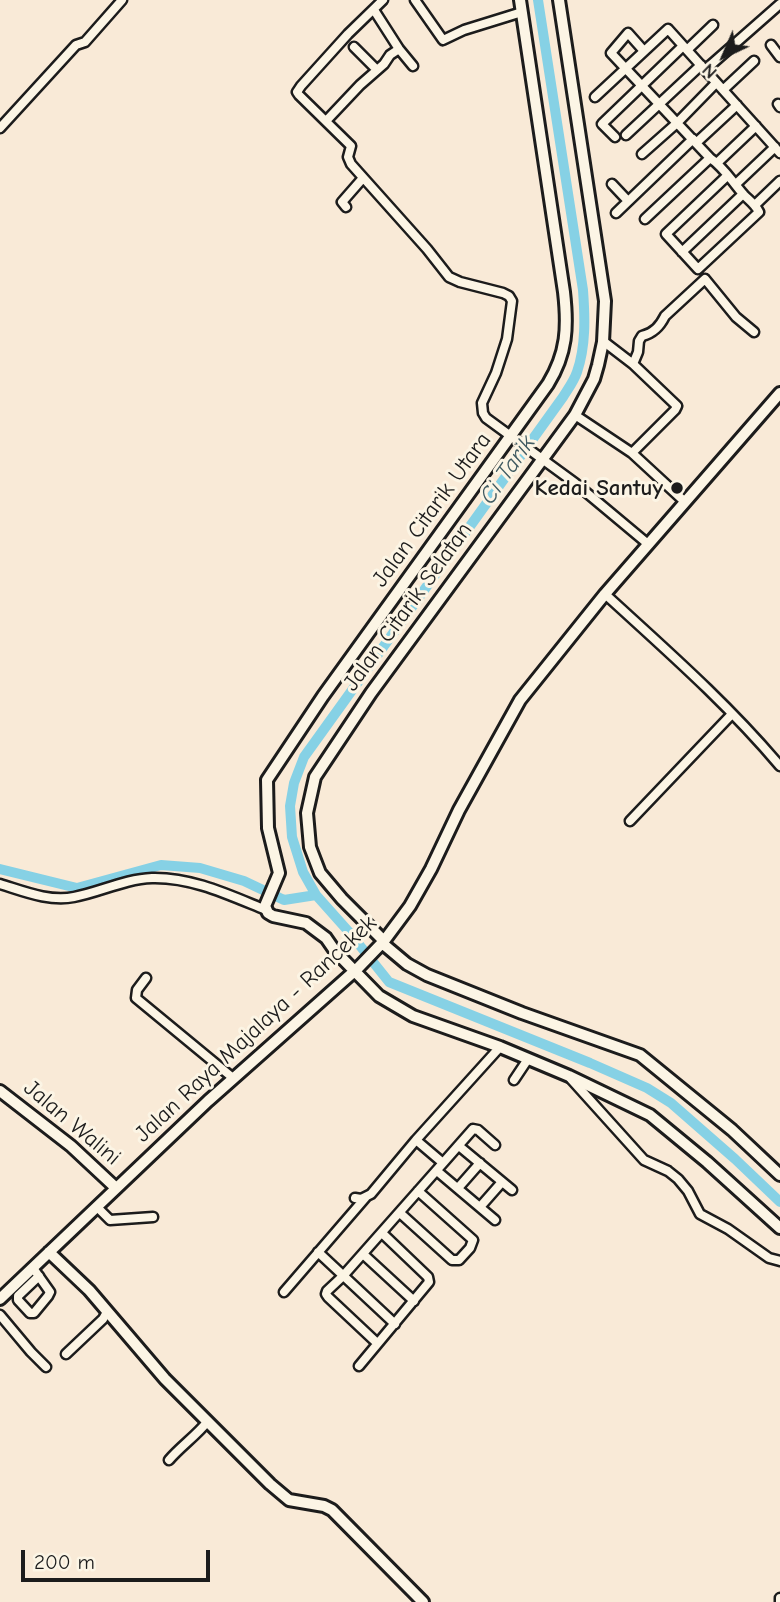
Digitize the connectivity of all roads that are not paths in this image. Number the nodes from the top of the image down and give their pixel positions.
1 (122, 0) edge
2 (383, 0) edge
3 (415, 0) edge
4 (520, 0) edge
5 (559, 4) edge
6 (780, 4) edge
7 (374, 10) junction
8 (522, 12) junction
9 (713, 25) dead end
10 (771, 45) dead end
11 (354, 47) dead end
12 (685, 48) junction
13 (399, 49) junction
14 (645, 51) junction
15 (780, 57) edge
16 (754, 61) dead end
17 (413, 66) dead end
18 (703, 68) junction
19 (626, 69) junction
20 (377, 70) junction
21 (716, 83) junction
22 (643, 85) junction
23 (723, 90) junction
24 (595, 97) dead end
25 (660, 104) junction
26 (737, 105) junction
27 (326, 121) junction
28 (677, 123) junction
29 (756, 126) junction
30 (0, 128) edge
31 (626, 135) dead end
32 (615, 137) dead end
33 (695, 141) junction
34 (778, 150) edge
35 (642, 153) dead end
36 (713, 160) junction
37 (727, 176) junction
38 (363, 178) junction
39 (780, 181) edge
40 (612, 184) dead end
41 (736, 184) junction
42 (743, 194) junction
43 (628, 201) junction
44 (755, 205) junction
45 (345, 207) dead end
46 (616, 213) dead end
47 (646, 219) dead end
48 (682, 252) junction
49 (754, 332) dead end
50 (603, 341) junction
51 (633, 364) junction
52 (780, 393) edge
53 (575, 415) junction
54 (512, 437) junction
55 (632, 453) junction
56 (542, 458) junction
57 (684, 501) junction
58 (648, 544) junction
59 (605, 594) junction
60 (732, 714) junction
61 (780, 766) edge
62 (630, 821) dead end
63 (0, 884) edge
64 (266, 908) junction
65 (381, 945) junction
66 (356, 970) junction
67 (146, 978) dead end
68 (500, 1047) junction
69 (528, 1059) junction
70 (569, 1076) junction
71 (233, 1078) junction
72 (514, 1080) dead end
73 (0, 1091) edge
74 (416, 1140) junction
75 (495, 1145) dead end
76 (459, 1146) junction
77 (480, 1163) junction
78 (440, 1167) junction
79 (780, 1175) edge
80 (502, 1182) junction
81 (116, 1188) junction
82 (458, 1188) junction
83 (512, 1190) dead end
84 (418, 1191) junction
85 (366, 1197) junction
86 (355, 1198) dead end
87 (97, 1207) junction
88 (480, 1207) junction
89 (400, 1213) junction
90 (153, 1217) dead end
91 (495, 1220) dead end
92 (780, 1228) edge
93 (382, 1233) junction
94 (50, 1252) junction
95 (318, 1252) junction
96 (363, 1254) junction
97 (780, 1261) edge
98 (36, 1272) junction
99 (344, 1276) junction
100 (284, 1292) dead end
101 (0, 1299) edge
102 (414, 1301) junction
103 (107, 1312) junction
104 (0, 1315) edge
105 (395, 1324) junction
106 (377, 1343) junction
107 (66, 1354) dead end
108 (359, 1366) dead end
109 (46, 1367) dead end
110 (208, 1422) junction
111 (169, 1460) dead end
112 (423, 1602) edge

1 - 30 street
2 - 7 street
3 - 8 street
4 - 8 street, Jalan Citarik Utara
5 - 50 street, Jalan Citarik Selatan
6 - 18 street
7 - 13 street
7 - 27 street
8 - 54 street, Jalan Citarik Utara
9 - 12 street
10 - 15 street
11 - 20 street
12 - 14 street
12 - 18 street
12 - 22 street
13 - 17 street
13 - 20 street
14 - 19 street
14 - 19 street
16 - 23 street
18 - 21 street
18 - 25 street
19 - 22 street
19 - 24 street
20 - 27 street
21 - 23 street
21 - 28 street
22 - 25 street
22 - 32 street
23 - 26 street
25 - 28 street
25 - 31 street
26 - 29 street
26 - 33 street
27 - 38 street
28 - 33 street
28 - 35 street
29 - 34 street
29 - 36 street
33 - 36 street
33 - 43 street
34 - 41 street
36 - 37 street
36 - 47 street
37 - 41 street
37 - 48 street
38 - 45 street
38 - 54 street
39 - 44 street
40 - 43 street
41 - 42 street
42 - 44 street
42 - 48 street
43 - 46 street
44 - 48 street
49 - 51 street
50 - 51 street
50 - 53 street, Jalan Citarik Selatan
51 - 55 street
52 - 57 street, Jalan Raya Majalaya - Rancekek
53 - 55 street
53 - 56 street, Jalan Citarik Selatan
54 - 56 street
54 - 64 street, Jalan Citarik Utara
55 - 57 street
56 - 58 street
56 - 65 street, Jalan Citarik Selatan
57 - 58 street, Jalan Raya Majalaya - Rancekek
58 - 59 street, Jalan Raya Majalaya - Rancekek
59 - 60 street
59 - 65 street, Jalan Raya Majalaya - Rancekek
60 - 61 street
60 - 62 street
63 - 64 street
64 - 66 street
65 - 66 street, Jalan Raya Majalaya - Rancekek
65 - 79 street, Jalan Citarik Selatan
66 - 68 street
66 - 71 street, Jalan Raya Majalaya - Rancekek
67 - 71 street
68 - 69 street
68 - 74 street
69 - 70 street
69 - 72 street
70 - 92 street
70 - 97 street
71 - 81 street, Jalan Raya Majalaya - Rancekek
73 - 81 street, Jalan Walini
74 - 78 street
74 - 85 street
75 - 76 street
76 - 77 street
76 - 78 street
77 - 80 street
77 - 82 street
78 - 82 street
78 - 84 street
80 - 83 street
80 - 88 street
81 - 87 street, Jalan Raya Majalaya - Rancekek
82 - 88 street
84 - 89 street
84 - 89 street
85 - 86 street
85 - 95 street
87 - 90 street
87 - 94 street, Jalan Raya Majalaya - Rancekek
88 - 91 street
89 - 93 street
93 - 96 street
93 - 102 street
94 - 98 street, Jalan Raya Majalaya - Rancekek
94 - 103 street
95 - 99 street
95 - 100 street
96 - 99 street
96 - 102 street
98 - 98 street
98 - 101 street, Jalan Raya Majalaya - Rancekek
99 - 105 street
99 - 106 street
102 - 105 street
103 - 107 street
103 - 110 street
104 - 109 street
105 - 106 street
106 - 108 street
110 - 111 street
110 - 112 street

